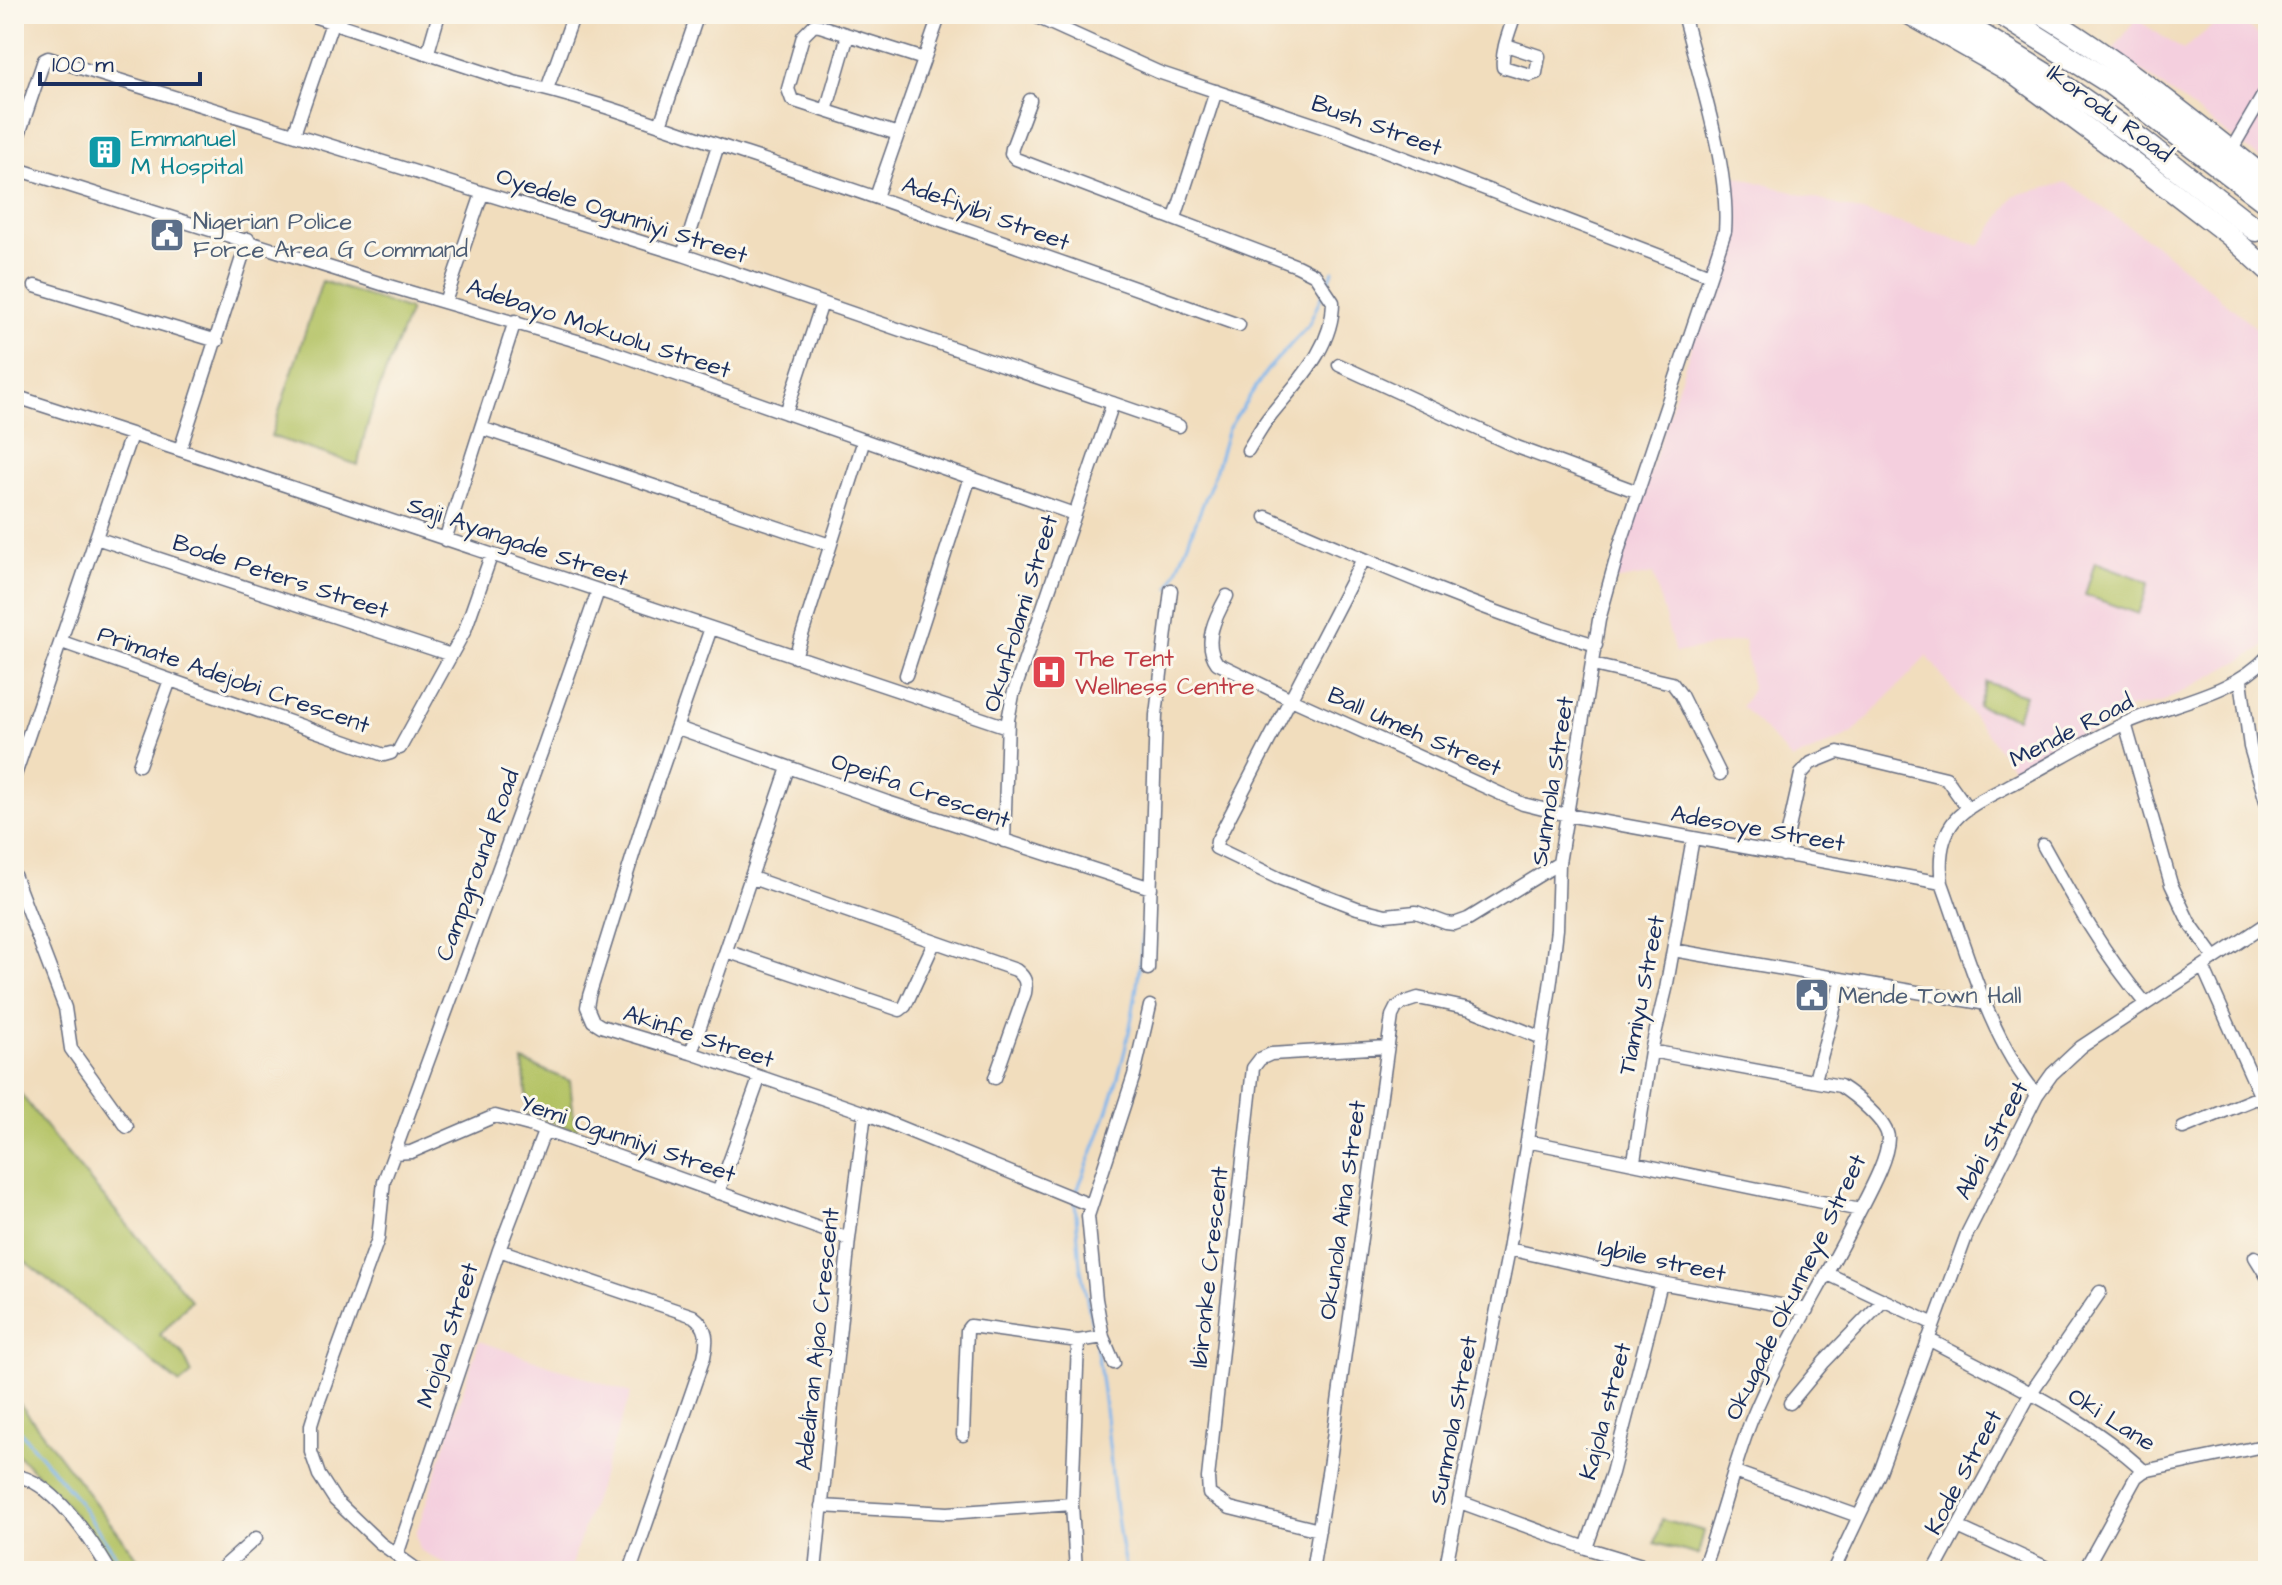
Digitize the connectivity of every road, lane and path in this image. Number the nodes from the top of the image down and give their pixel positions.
1 (307, 14) edge
2 (439, 14) edge
3 (574, 14) edge
4 (698, 14) edge
5 (940, 14) edge
6 (1030, 14) edge
7 (1515, 14) edge
8 (1683, 14) edge
9 (1909, 14) edge
10 (1947, 14) edge
11 (2001, 14) edge
12 (2042, 14) edge
13 (332, 23) junction
14 (848, 35) junction
15 (1506, 45) dead end
16 (428, 52) junction
17 (924, 59) junction
18 (2268, 87) edge
19 (547, 89) junction
20 (1216, 91) junction
21 (1030, 100) dead end
22 (826, 111) junction
23 (660, 125) junction
24 (294, 134) junction
25 (898, 134) junction
26 (718, 145) junction
27 (14, 149) edge
28 (2230, 152) junction
29 (14, 168) edge
30 (2267, 180) edge
31 (482, 194) junction
32 (876, 197) junction
33 (2268, 203) edge
34 (1175, 218) junction
35 (2262, 228) edge
36 (2229, 235) junction
37 (248, 239) junction
38 (683, 255) junction
39 (2267, 268) edge
40 (1710, 275) junction
41 (35, 286) dead end
42 (445, 302) junction
43 (822, 303) junction
44 (515, 321) junction
45 (1239, 325) dead end
46 (217, 341) junction
47 (1339, 365) dead end
48 (14, 396) edge
49 (1113, 403) junction
50 (786, 413) junction
51 (1179, 426) dead end
52 (481, 428) junction
53 (131, 435) junction
54 (864, 440) junction
55 (180, 450) junction
56 (1248, 450) dead end
57 (970, 477) junction
58 (1638, 492) junction
59 (1074, 514) junction
60 (1266, 517) dead end
61 (96, 538) junction
62 (445, 540) junction
63 (830, 545) junction
64 (491, 556) junction
65 (1363, 559) junction
66 (1171, 590) dead end
67 (598, 591) junction
68 (1227, 596) dead end
69 (711, 628) junction
70 (62, 642) junction
71 (1596, 645) junction
72 (451, 655) junction
73 (2268, 656) edge
74 (795, 657) junction
75 (1593, 665) junction
76 (906, 675) dead end
77 (170, 680) junction
78 (2241, 680) junction
79 (1291, 699) junction
80 (2125, 723) junction
81 (1007, 727) junction
82 (678, 728) junction
83 (139, 765) dead end
84 (788, 768) junction
85 (1720, 774) dead end
86 (14, 778) edge
87 (2268, 808) edge
88 (1968, 809) junction
89 (1567, 815) junction
90 (1693, 838) junction
91 (1004, 841) junction
92 (2043, 845) dead end
93 (1783, 855) junction
94 (1559, 863) junction
95 (14, 875) edge
96 (752, 878) junction
97 (1942, 883) junction
98 (1147, 887) junction
99 (2268, 923) edge
100 (934, 943) junction
101 (1673, 950) junction
102 (726, 951) junction
103 (2215, 958) junction
104 (2203, 967) junction
105 (1148, 969) dead end
106 (1842, 979) junction
107 (1987, 1004) junction
108 (2146, 1004) junction
109 (1150, 1006) dead end
110 (1542, 1038) junction
111 (1387, 1047) junction
112 (1651, 1051) junction
113 (691, 1053) junction
114 (995, 1078) dead end
115 (759, 1079) junction
116 (1815, 1080) junction
117 (2037, 1095) junction
118 (2259, 1097) junction
119 (865, 1113) junction
120 (2268, 1113) edge
121 (127, 1127) dead end
122 (2183, 1128) dead end
123 (544, 1132) junction
124 (1527, 1141) junction
125 (394, 1153) junction
126 (1634, 1161) junction
127 (718, 1193) junction
128 (1081, 1202) junction
129 (1860, 1210) junction
130 (849, 1239) junction
131 (1509, 1249) junction
132 (499, 1250) junction
133 (2255, 1257) dead end
134 (1828, 1274) junction
135 (2268, 1278) edge
136 (1661, 1283) junction
137 (2100, 1292) dead end
138 (1883, 1301) junction
139 (1807, 1310) junction
140 (1934, 1324) junction
141 (1092, 1338) junction
142 (1928, 1339) junction
143 (1114, 1363) dead end
144 (2030, 1394) junction
145 (1790, 1403) dead end
146 (963, 1435) dead end
147 (2268, 1445) edge
148 (2144, 1471) junction
149 (1735, 1472) junction
150 (14, 1476) edge
151 (1460, 1502) junction
152 (1072, 1504) junction
153 (821, 1506) junction
154 (1858, 1516) junction
155 (1958, 1527) junction
156 (1319, 1530) junction
157 (256, 1538) dead end
158 (1586, 1548) junction
159 (397, 1555) junction
160 (110, 1571) edge
161 (219, 1571) edge
162 (419, 1571) edge
163 (630, 1571) edge
164 (815, 1571) edge
165 (1076, 1571) edge
166 (1312, 1571) edge
167 (1445, 1571) edge
168 (1661, 1571) edge
169 (1702, 1571) edge
170 (1833, 1571) edge
171 (1934, 1571) edge
172 (2054, 1571) edge
173 (2084, 1571) edge

1 - 13 street, Adefiyibi Street
2 - 16 street
3 - 19 street
4 - 23 street
5 - 17 street
6 - 20 street, Bush Street
7 - 15 street
8 - 40 street, Sunmola Street
9 - 36 main road, Ikorodu Road
10 - 35 highway, Ikorodu Road
11 - 33 highway, Ikorodu Road
12 - 28 main road, Ikorodu Road
13 - 16 street, Adefiyibi Street
13 - 24 street
14 - 17 street
14 - 22 street
14 - 22 street
16 - 19 street, Adefiyibi Street
17 - 25 street
18 - 28 street
19 - 23 street, Adefiyibi Street
20 - 34 street
20 - 40 street, Bush Street
21 - 34 street
22 - 25 street
23 - 26 street, Adefiyibi Street
24 - 27 street, Oyedele Ogunniyi Street
24 - 31 street, Oyedele Ogunniyi Street
25 - 32 street
26 - 32 street, Adefiyibi Street
26 - 38 street
28 - 30 main road, Ikorodu Road
29 - 37 street, Adebayo Mokuolu Street
31 - 38 street, Oyedele Ogunniyi Street
31 - 42 street
32 - 45 street, Adefiyibi Street
34 - 56 street
35 - 36 main road
36 - 39 main road, Ikorodu Road
37 - 42 street, Adebayo Mokuolu Street
37 - 46 street
38 - 43 street, Oyedele Ogunniyi Street
40 - 58 street, Sunmola Street
41 - 46 street
42 - 44 street, Adebayo Mokuolu Street
43 - 49 street, Oyedele Ogunniyi Street
43 - 50 street
44 - 50 street, Adebayo Mokuolu Street
44 - 52 street
46 - 55 street
47 - 58 street
48 - 53 street, Saji Ayangade Street
49 - 51 street, Oyedele Ogunniyi Street
49 - 59 street, Okunfolami Street
50 - 54 street, Adebayo Mokuolu Street
52 - 62 street
52 - 63 street
53 - 55 street, Saji Ayangade Street
53 - 61 street
54 - 57 street, Adebayo Mokuolu Street
54 - 63 street
55 - 62 street, Saji Ayangade Street
57 - 59 street, Adebayo Mokuolu Street
57 - 76 street
58 - 71 street, Sunmola Street
59 - 81 street, Okunfolami Street
60 - 65 street
61 - 70 street
61 - 72 street, Bode Peters Street
62 - 64 street, Saji Ayangade Street
63 - 74 street
64 - 67 street, Saji Ayangade Street
64 - 72 street
65 - 71 street
65 - 79 street
66 - 98 street
67 - 69 street, Saji Ayangade Street
67 - 125 street, Campground Road
68 - 79 street, Ball Umeh Street
69 - 74 street, Saji Ayangade Street
69 - 82 street, Akinfe Street
70 - 77 street, Primate Adejobi Crescent
70 - 86 street
71 - 75 street, Sunmola Street
72 - 77 street, Primate Adejobi Crescent
73 - 78 street, Mende Road
74 - 81 street, Saji Ayangade Street
75 - 85 street
75 - 89 street, Sunmola Street
77 - 83 street
78 - 80 street, Mende Road
78 - 87 street
79 - 89 street, Ball Umeh Street
79 - 94 street
80 - 88 street, Mende Road
80 - 103 street
81 - 91 street, Okunfolami Street
82 - 84 street, Opeifa Crescent
82 - 113 street, Akinfe Street
84 - 91 street, Opeifa Crescent
84 - 96 street
88 - 93 street
88 - 97 street, Mende Road
89 - 90 street, Adesoye Street
89 - 94 street, Sunmola Street
90 - 93 street, Adesoye Street
90 - 101 street, Tiamiyu Street
91 - 98 street, Opeifa Crescent
92 - 108 street
93 - 97 street, Adesoye Street
94 - 110 street, Sunmola Street
95 - 121 street
96 - 100 street
96 - 102 street
97 - 107 street
98 - 105 street
99 - 103 street, Abbi Street
100 - 102 street
100 - 114 street
101 - 106 street
101 - 112 street, Tiamiyu Street
102 - 113 street
103 - 104 street, Abbi Street
104 - 108 street, Abbi Street
104 - 118 street
106 - 107 street
106 - 116 street
107 - 117 street
108 - 117 street, Abbi Street
109 - 128 street
110 - 111 street, Okunola Aina Street
110 - 124 street, Sunmola Street
111 - 156 street, Okunola Aina Street
111 - 156 street, Ibironke Crescent
112 - 116 street, Okugade Okunneye Street
112 - 126 street, Tiamiyu Street
113 - 115 street, Akinfe Street
115 - 119 street, Akinfe Street
115 - 127 street
116 - 129 street, Okugade Okunneye Street
117 - 140 street, Abbi Street
118 - 120 street
118 - 122 street
119 - 128 street, Akinfe Street
119 - 130 street, Adediran Ajao Crescent
123 - 125 street, Yemi Ogunniyi Street
123 - 127 street, Yemi Ogunniyi Street
123 - 132 street, Mojola Street
124 - 126 street
124 - 131 street, Sunmola Street
125 - 159 street
126 - 129 street
127 - 130 street, Yemi Ogunniyi Street
128 - 141 street
129 - 134 street, Okugade Okunneye Street
130 - 153 street, Adediran Ajao Crescent
131 - 136 street, Igbile street
131 - 151 street, Sunmola Street
132 - 159 street, Mojola Street
132 - 163 street
133 - 135 street
134 - 138 street
134 - 139 street, Okugade Okunneye Street
136 - 139 street, Igbile street
136 - 158 street, Kajola street
137 - 144 street, Kode Street
138 - 140 street
138 - 145 street
139 - 149 street, Okugade Okunneye Street
140 - 142 street, Abbi Street
141 - 143 street
141 - 146 street
141 - 152 street
142 - 144 street, Oki Lane
142 - 154 street, Abbi Street
144 - 148 street, Oki Lane
144 - 155 street, Kode Street
147 - 148 street, Oki Lane
148 - 173 street
149 - 154 street
149 - 169 street, Okugade Okunneye Street
150 - 160 street
151 - 158 street
151 - 167 street, Sunmola Street
152 - 153 street
152 - 165 street
153 - 164 street, Adediran Ajao Crescent
154 - 170 street, Abbi Street
155 - 171 street, Kode Street
155 - 172 street
156 - 166 street, Okunola Aina Street
157 - 161 street
158 - 168 street
159 - 162 street

